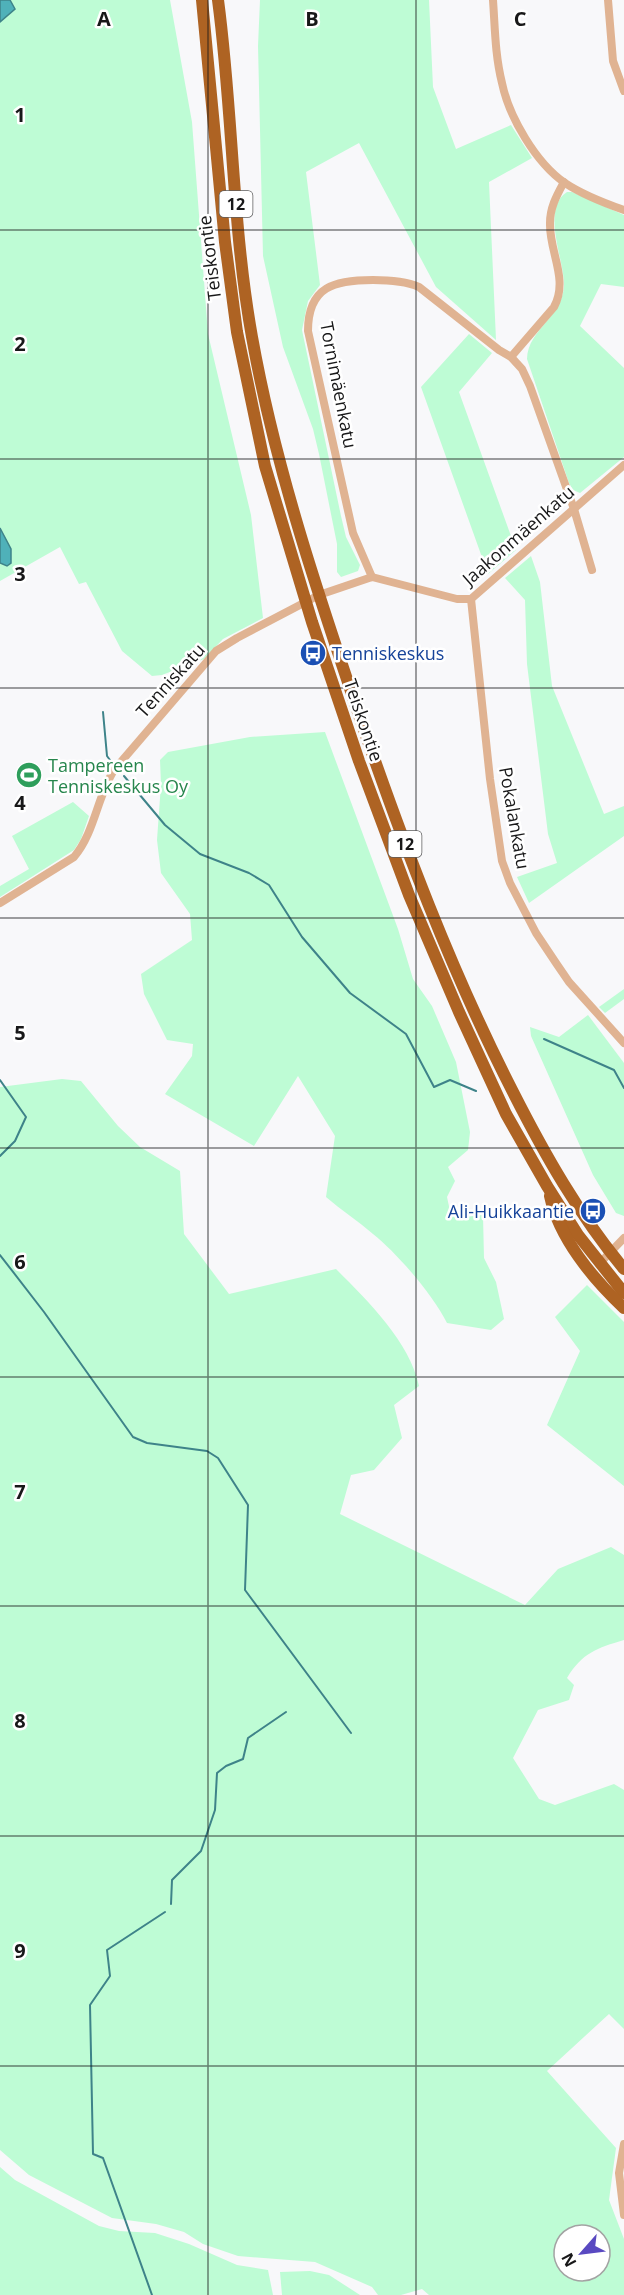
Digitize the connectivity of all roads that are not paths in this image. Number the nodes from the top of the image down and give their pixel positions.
1 (202, 0) edge
2 (218, 0) edge
3 (493, 0) edge
4 (608, 0) edge
5 (624, 91) edge
6 (564, 182) junction
7 (624, 210) edge
8 (511, 357) junction
9 (624, 465) edge
10 (574, 509) junction
11 (592, 570) dead end
12 (372, 577) junction
13 (320, 595) junction
14 (471, 599) junction
15 (306, 602) junction
16 (0, 903) edge
17 (624, 1043) edge
18 (547, 1186) junction
19 (624, 1238) edge
20 (611, 1253) junction
21 (599, 1264) junction
22 (624, 1269) edge
23 (624, 1293) edge
24 (624, 1308) edge
25 (624, 2144) edge
26 (624, 2215) edge

1 - 15 highway, Teiskontie / 12
2 - 13 highway, Teiskontie / 12
3 - 6 street
4 - 5 street
6 - 7 street
6 - 8 street
8 - 10 street, Tornimäenkatu
8 - 12 street, Tornimäenkatu
9 - 10 street, Jaakonmäenkatu
10 - 11 street, Tornimäenkatu
10 - 14 street, Jaakonmäenkatu
12 - 13 street
12 - 14 street, Jaakonmäenkatu
13 - 15 street, Tenniskatu
13 - 20 highway, Teiskontie / 12
14 - 17 street, Pokalankatu
15 - 16 street, Tenniskatu
15 - 18 highway, Teiskontie / 12
18 - 21 highway, Teiskontie / 12
18 - 24 highway, 12
19 - 20 street
20 - 21 street
20 - 22 highway, Teiskontie / 12
21 - 23 highway, Teiskontie / 12
25 - 26 street

